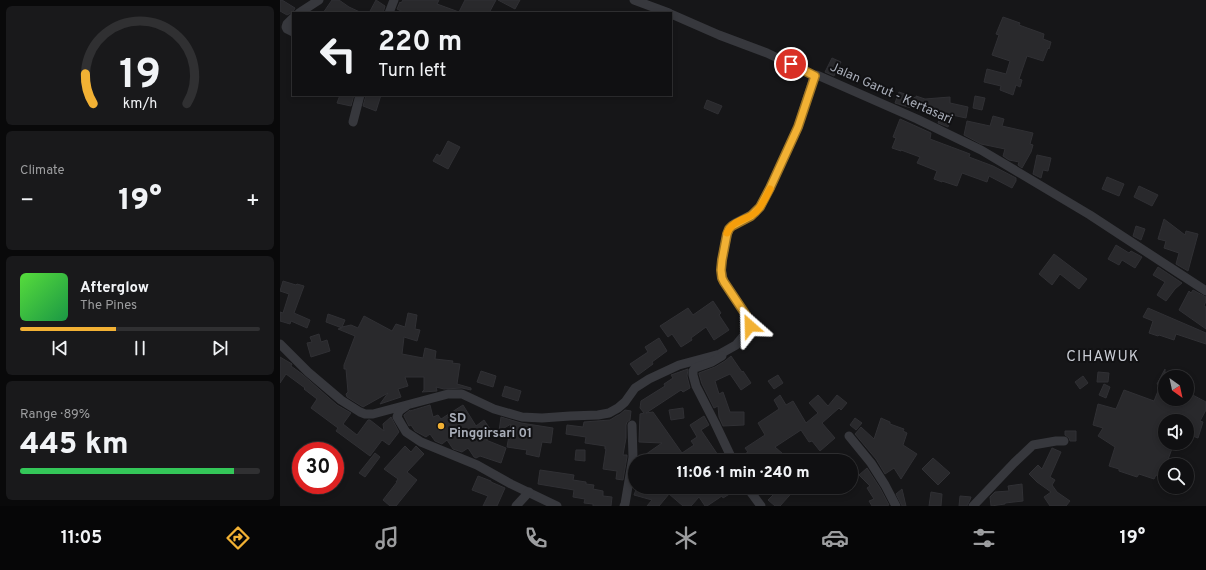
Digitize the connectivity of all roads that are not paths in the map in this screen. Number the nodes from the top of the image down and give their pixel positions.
1 (319, 0) edge
2 (394, 0) edge
3 (634, 0) edge
4 (301, 12) edge
5 (389, 12) edge
6 (667, 12) edge
7 (672, 14) edge
8 (292, 19) edge
9 (292, 32) edge
10 (815, 76) junction
11 (360, 96) edge
12 (352, 122) dead end
13 (1206, 291) edge
14 (280, 344) edge
15 (736, 345) junction
16 (406, 406) junction
17 (632, 425) dead end
18 (849, 436) dead end
19 (1064, 441) dead end
20 (730, 454) edge
21 (529, 492) junction
22 (752, 494) edge
23 (516, 506) edge
24 (558, 506) edge
25 (624, 506) edge
26 (761, 506) edge
27 (896, 506) edge
28 (973, 506) edge

1 - 4 street
2 - 5 street
3 - 6 street
7 - 10 street
8 - 9 street
10 - 13 street, Jalan Garut - Kertasari
10 - 15 street, Jalan Garut - Kertasari
11 - 12 street
14 - 16 street, Jalan Garut - Kertasari
15 - 16 street, Jalan Garut - Kertasari
15 - 20 street
16 - 21 street
17 - 25 street
18 - 27 street
19 - 28 street
21 - 23 street
21 - 24 street
22 - 26 street

